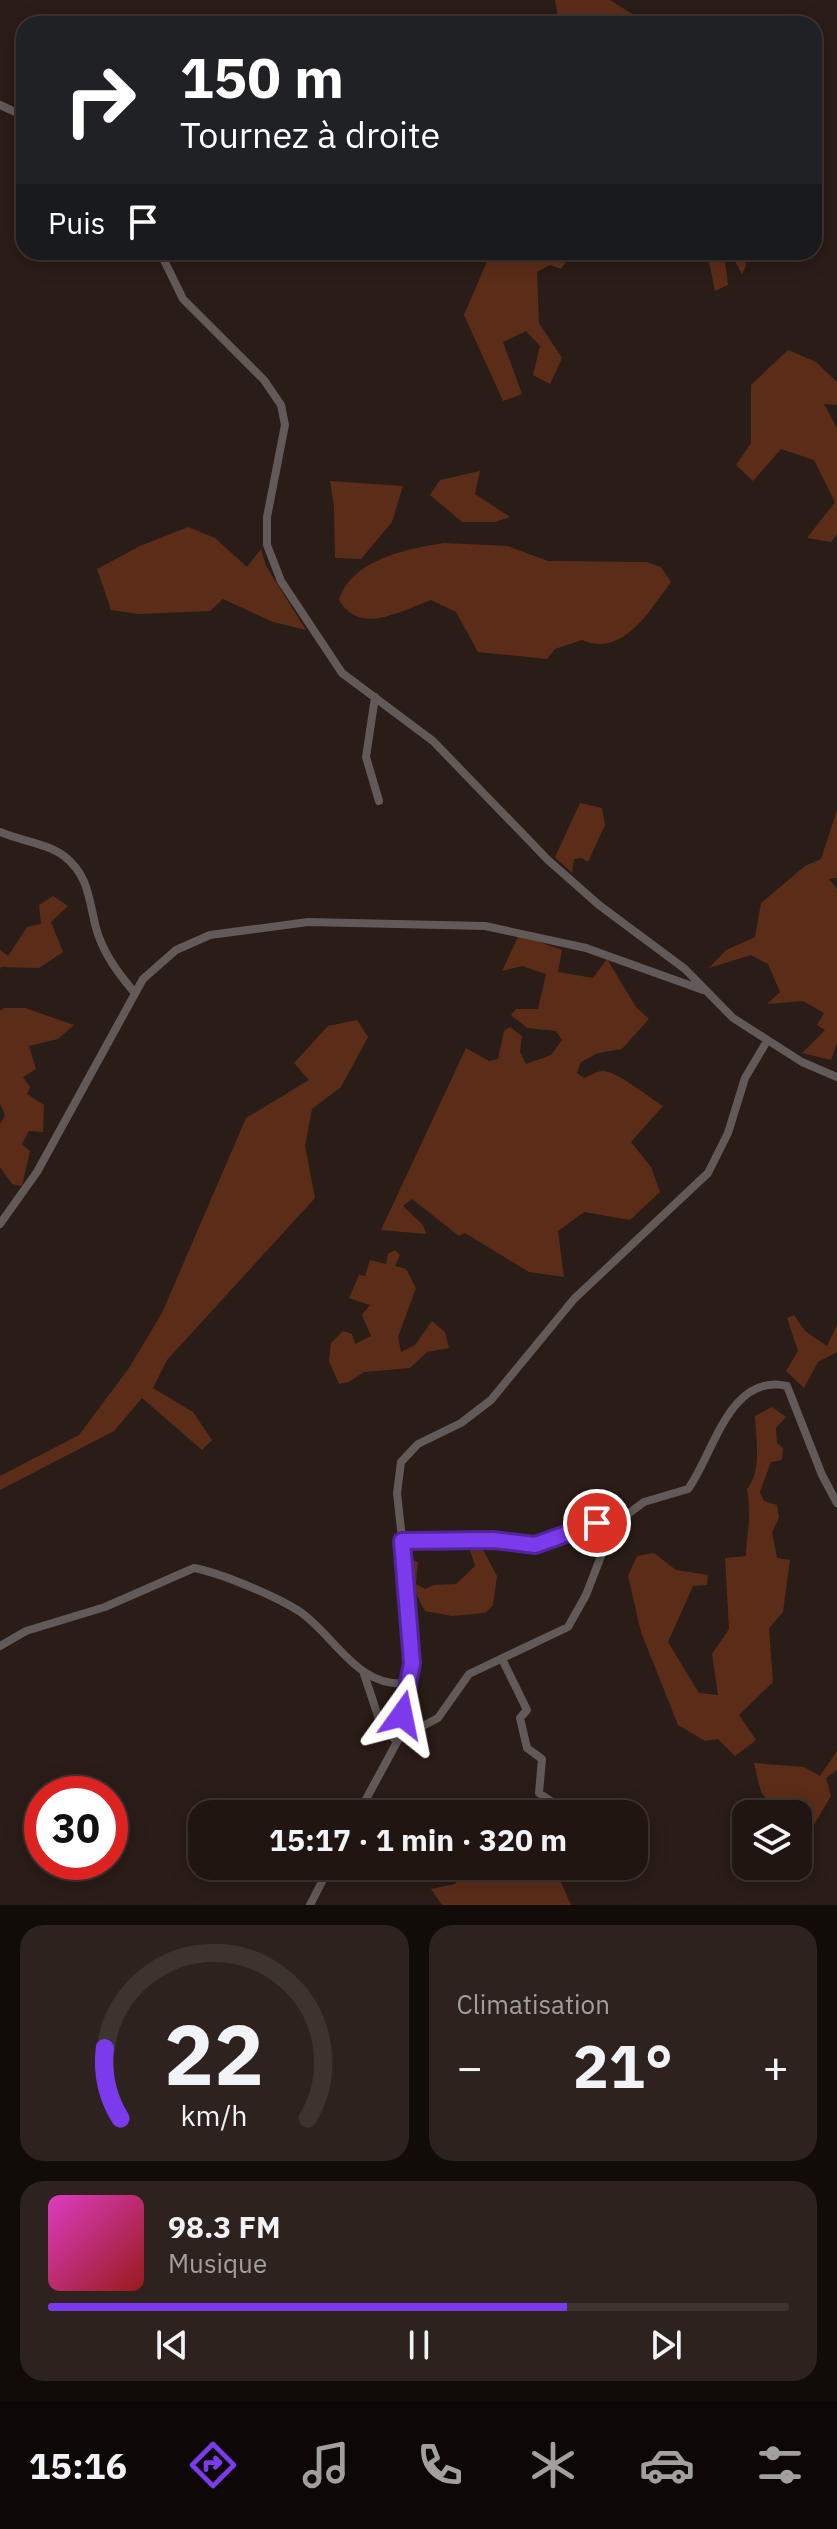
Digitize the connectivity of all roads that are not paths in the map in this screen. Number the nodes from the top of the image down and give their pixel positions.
1 (164, 260) edge
2 (375, 697) junction
3 (379, 801) dead end
4 (0, 832) edge
5 (134, 992) junction
6 (708, 992) junction
7 (767, 1041) junction
8 (837, 1077) edge
9 (0, 1224) edge
10 (837, 1503) edge
11 (625, 1513) junction
12 (402, 1541) junction
13 (0, 1646) edge
14 (503, 1661) junction
15 (364, 1674) junction
16 (410, 1683) junction
17 (398, 1741) junction
18 (366, 1800) edge
19 (549, 1800) edge
20 (323, 1880) edge
21 (310, 1905) edge

1 - 2 street
2 - 3 street
2 - 6 street
4 - 5 street
5 - 6 street
5 - 9 street
6 - 7 street
7 - 8 street
7 - 12 street
10 - 11 street
11 - 12 street
11 - 14 street
12 - 16 street
13 - 15 street
14 - 17 street
14 - 19 street
15 - 16 street
15 - 17 street
16 - 17 street
17 - 18 street
20 - 21 street

